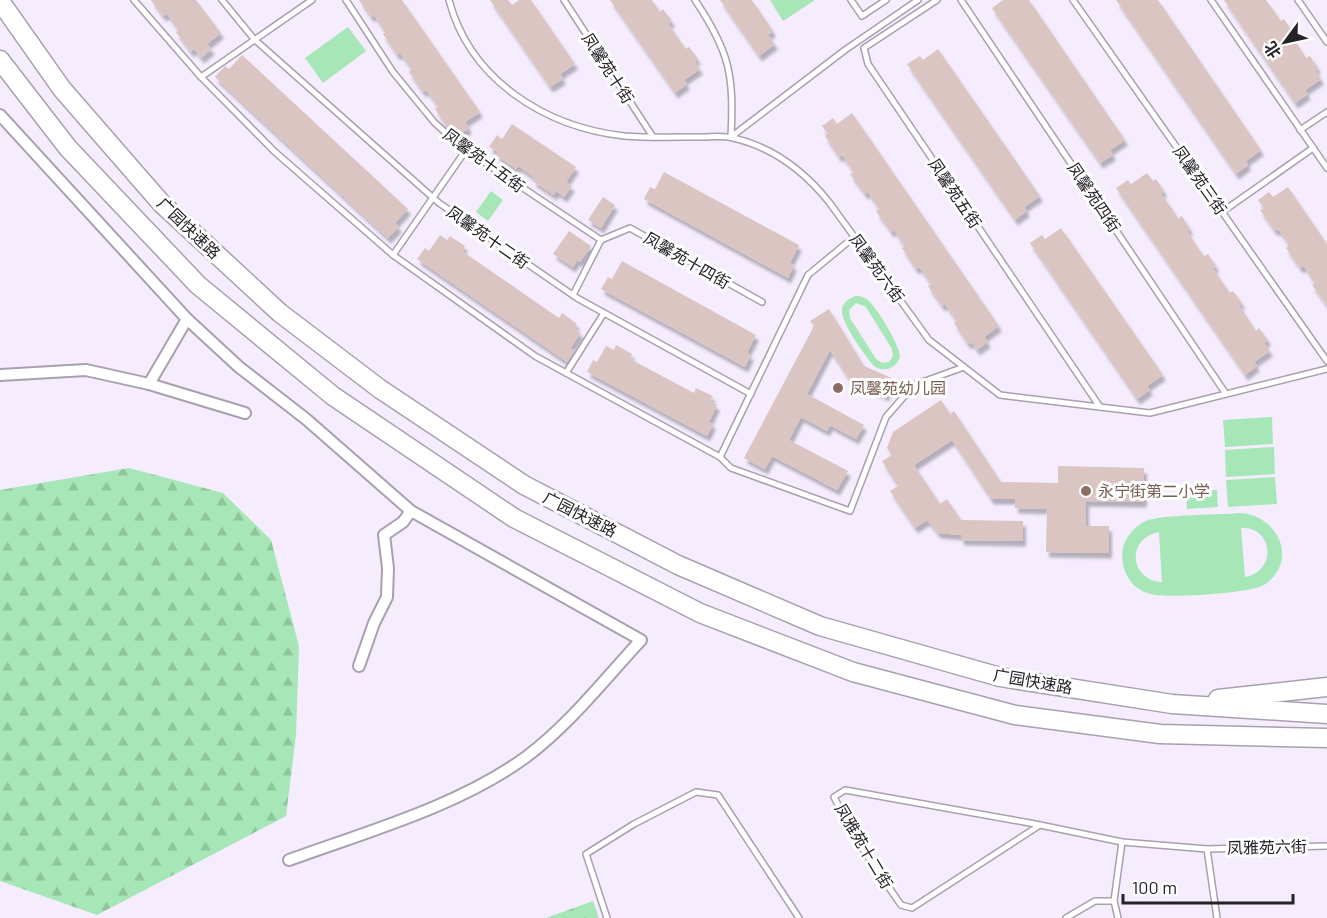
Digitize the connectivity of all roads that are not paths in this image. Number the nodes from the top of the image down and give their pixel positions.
1 (134, 0) edge
2 (222, 0) edge
3 (312, 0) edge
4 (346, 0) edge
5 (448, 0) edge
6 (564, 0) edge
7 (695, 0) edge
8 (851, 0) edge
9 (886, 0) edge
10 (918, 0) edge
11 (937, 0) edge
12 (962, 0) edge
13 (1074, 0) edge
14 (1211, 0) edge
15 (1298, 0) edge
16 (0, 1) edge
17 (254, 39) junction
18 (1327, 42) edge
19 (0, 62) edge
20 (201, 77) junction
21 (1327, 112) edge
22 (0, 115) edge
23 (1300, 130) junction
24 (652, 137) junction
25 (731, 137) junction
26 (1313, 148) junction
27 (466, 150) junction
28 (1327, 168) edge
29 (433, 197) junction
30 (1222, 212) junction
31 (854, 237) junction
32 (602, 240) junction
33 (393, 255) junction
34 (573, 295) junction
35 (762, 302) dead end
36 (604, 313) junction
37 (187, 319) junction
38 (1327, 361) edge
39 (964, 367) junction
40 (1327, 369) edge
41 (566, 373) junction
42 (0, 375) edge
43 (149, 384) junction
44 (751, 394) junction
45 (1226, 394) junction
46 (1100, 407) junction
47 (245, 412) dead end
48 (720, 457) junction
49 (411, 511) junction
50 (359, 666) dead end
51 (1327, 687) edge
52 (1172, 704) junction
53 (1327, 714) edge
54 (1160, 734) junction
55 (1327, 738) edge
56 (1327, 751) edge
57 (1040, 825) junction
58 (1122, 842) junction
59 (1327, 846) edge
60 (1207, 849) junction
61 (288, 860) dead end
62 (1114, 901) junction
63 (607, 918) edge
64 (799, 918) edge
65 (1066, 918) edge
66 (1118, 918) edge
67 (1217, 918) edge

1 - 20 lane
2 - 17 lane, 凤馨苑十二街
3 - 17 lane
4 - 27 lane, 凤馨苑十五街
5 - 24 lane, 凤馨苑六街
6 - 24 lane, 凤馨苑十街
7 - 25 lane
8 - 9 lane
10 - 25 lane
11 - 46 lane, 凤馨苑五街
12 - 45 lane, 凤馨苑四街
13 - 30 lane, 凤馨苑三街
14 - 23 lane
15 - 18 lane
16 - 52 highway, 广园快速路
17 - 20 lane
17 - 29 lane, 凤馨苑十二街
19 - 54 highway, 广园快速路
20 - 33 lane
21 - 23 lane
22 - 37 street
23 - 26 lane
24 - 25 lane, 凤馨苑六街
25 - 31 lane, 凤馨苑六街
26 - 28 lane
26 - 30 lane
27 - 29 lane
27 - 32 lane, 凤馨苑十五街
29 - 33 lane
29 - 34 lane, 凤馨苑十二街
30 - 38 lane, 凤馨苑三街
31 - 39 lane, 凤馨苑六街
31 - 44 lane
32 - 34 lane
32 - 35 lane, 凤馨苑十四街
33 - 41 lane
34 - 36 lane, 凤馨苑十二街
36 - 41 lane
36 - 44 lane, 凤馨苑十二街
37 - 43 street
37 - 49 street
39 - 46 lane, 凤馨苑六街
39 - 48 lane
40 - 45 lane, 凤馨苑六街
41 - 48 lane
42 - 43 street
43 - 47 street
44 - 48 lane
45 - 46 lane, 凤馨苑六街
49 - 50 street
49 - 61 street
51 - 52 highway
52 - 53 highway, 广园快速路
54 - 55 highway, 广园快速路
54 - 56 highway
57 - 57 lane, 凤雅苑十二街
57 - 58 lane, 凤雅苑十二街
58 - 60 lane, 凤雅苑十二街
58 - 62 lane
59 - 60 lane, 凤雅苑六街
60 - 67 lane
62 - 65 lane
62 - 66 lane
63 - 64 lane

